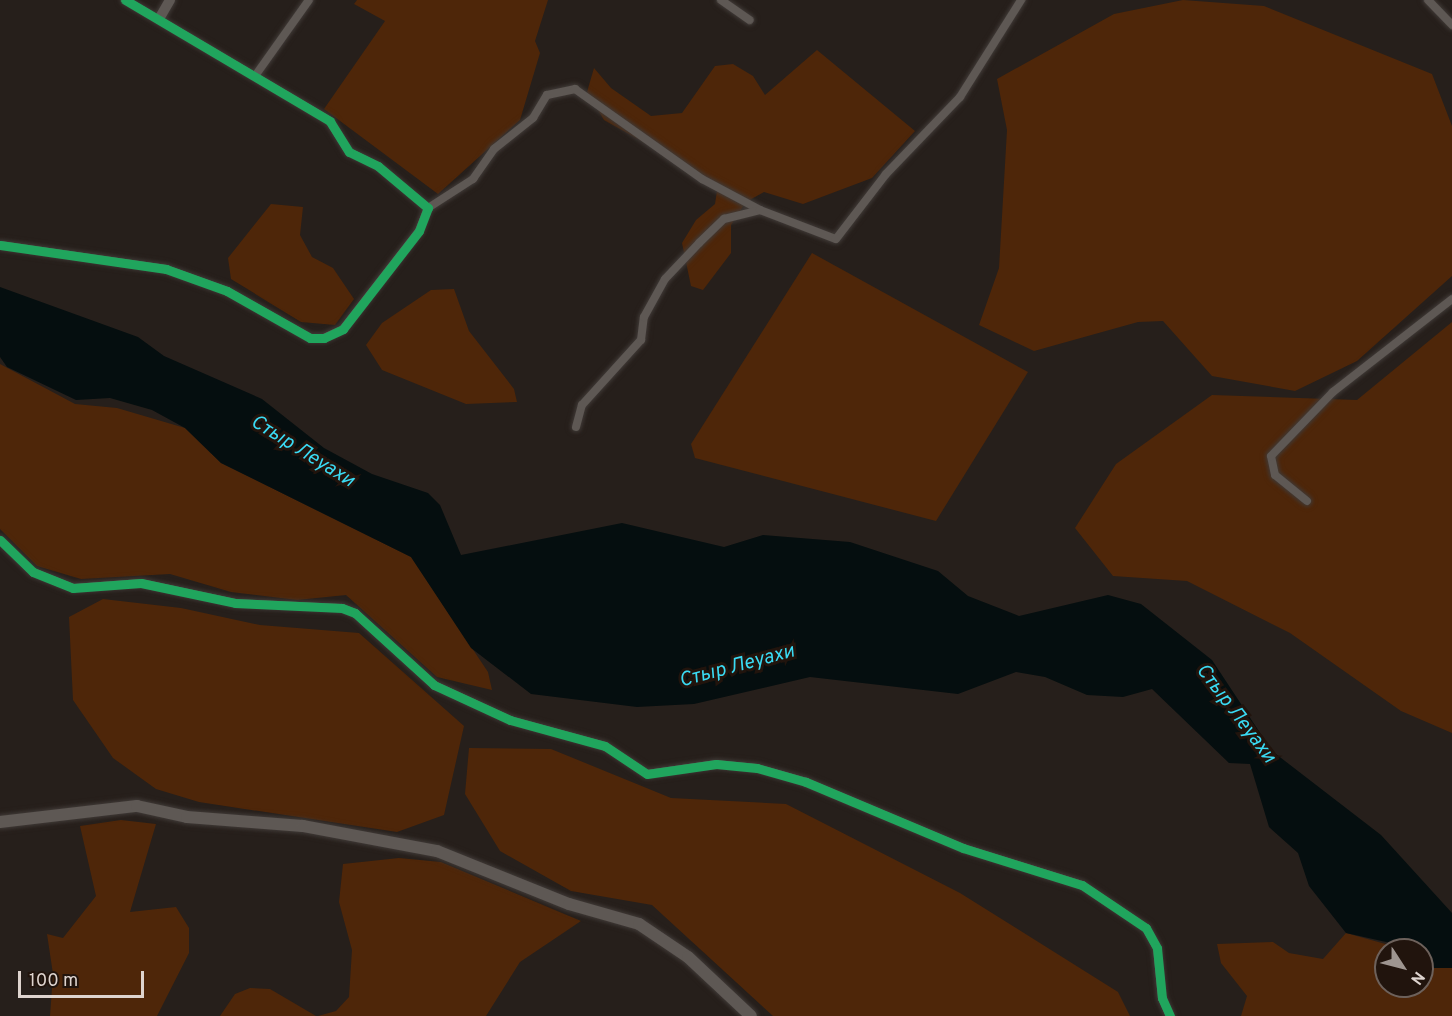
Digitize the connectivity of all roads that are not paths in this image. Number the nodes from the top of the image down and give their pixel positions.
1 (125, 0) edge
2 (170, 0) edge
3 (309, 0) edge
4 (721, 0) edge
5 (1022, 0) edge
6 (1428, 0) edge
7 (159, 19) junction
8 (750, 20) dead end
9 (1452, 25) edge
10 (255, 76) junction
11 (428, 208) junction
12 (760, 210) junction
13 (0, 244) edge
14 (1452, 299) edge
15 (576, 428) dead end
16 (1307, 501) dead end
17 (0, 540) edge
18 (0, 822) edge
19 (751, 1016) edge
20 (1170, 1016) edge

1 - 7 street
2 - 7 street
3 - 10 street
4 - 8 street
5 - 12 street
6 - 9 street
7 - 10 street
10 - 11 street
11 - 12 street
11 - 13 street
12 - 15 street
14 - 16 street
17 - 20 street
18 - 19 main road

